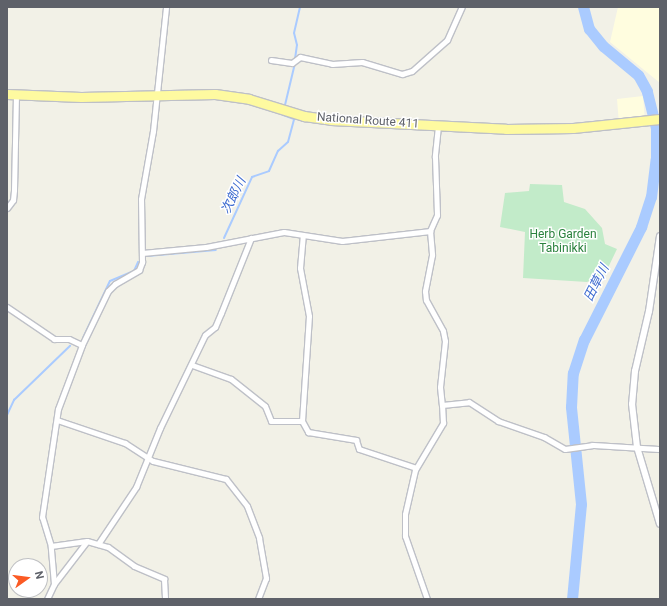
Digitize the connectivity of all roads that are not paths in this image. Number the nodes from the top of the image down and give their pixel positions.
1 (166, 7) edge
2 (462, 7) edge
3 (271, 60) dead end
4 (11, 94) edge
5 (157, 96) junction
6 (659, 119) edge
7 (438, 126) junction
8 (7, 208) edge
9 (430, 231) junction
10 (303, 235) junction
11 (660, 236) edge
12 (251, 238) junction
13 (142, 253) junction
14 (7, 307) edge
15 (82, 345) junction
16 (192, 364) junction
17 (442, 405) junction
18 (57, 420) junction
19 (302, 421) junction
20 (637, 447) junction
21 (660, 449) edge
22 (147, 458) junction
23 (416, 468) junction
24 (660, 524) edge
25 (87, 541) junction
26 (98, 544) junction
27 (51, 546) junction
28 (54, 584) junction
29 (47, 599) edge
30 (165, 599) edge
31 (258, 599) edge
32 (427, 599) edge

1 - 5 street
2 - 3 street
4 - 5 highway, National Route 411
4 - 8 street
5 - 7 highway, National Route 411
5 - 13 street
6 - 7 highway, National Route 411
7 - 9 street
9 - 10 street
9 - 17 street
10 - 12 street
10 - 19 street
11 - 20 street
12 - 13 street
12 - 16 street
13 - 15 street
14 - 15 street
15 - 18 street
16 - 19 street
16 - 22 street
17 - 20 street
17 - 23 street
18 - 22 street
18 - 27 street
19 - 23 street
20 - 21 street
20 - 24 street
22 - 26 street
22 - 31 street
23 - 32 street
25 - 26 street
25 - 27 street
25 - 28 street
26 - 30 street
27 - 28 street
28 - 29 street

